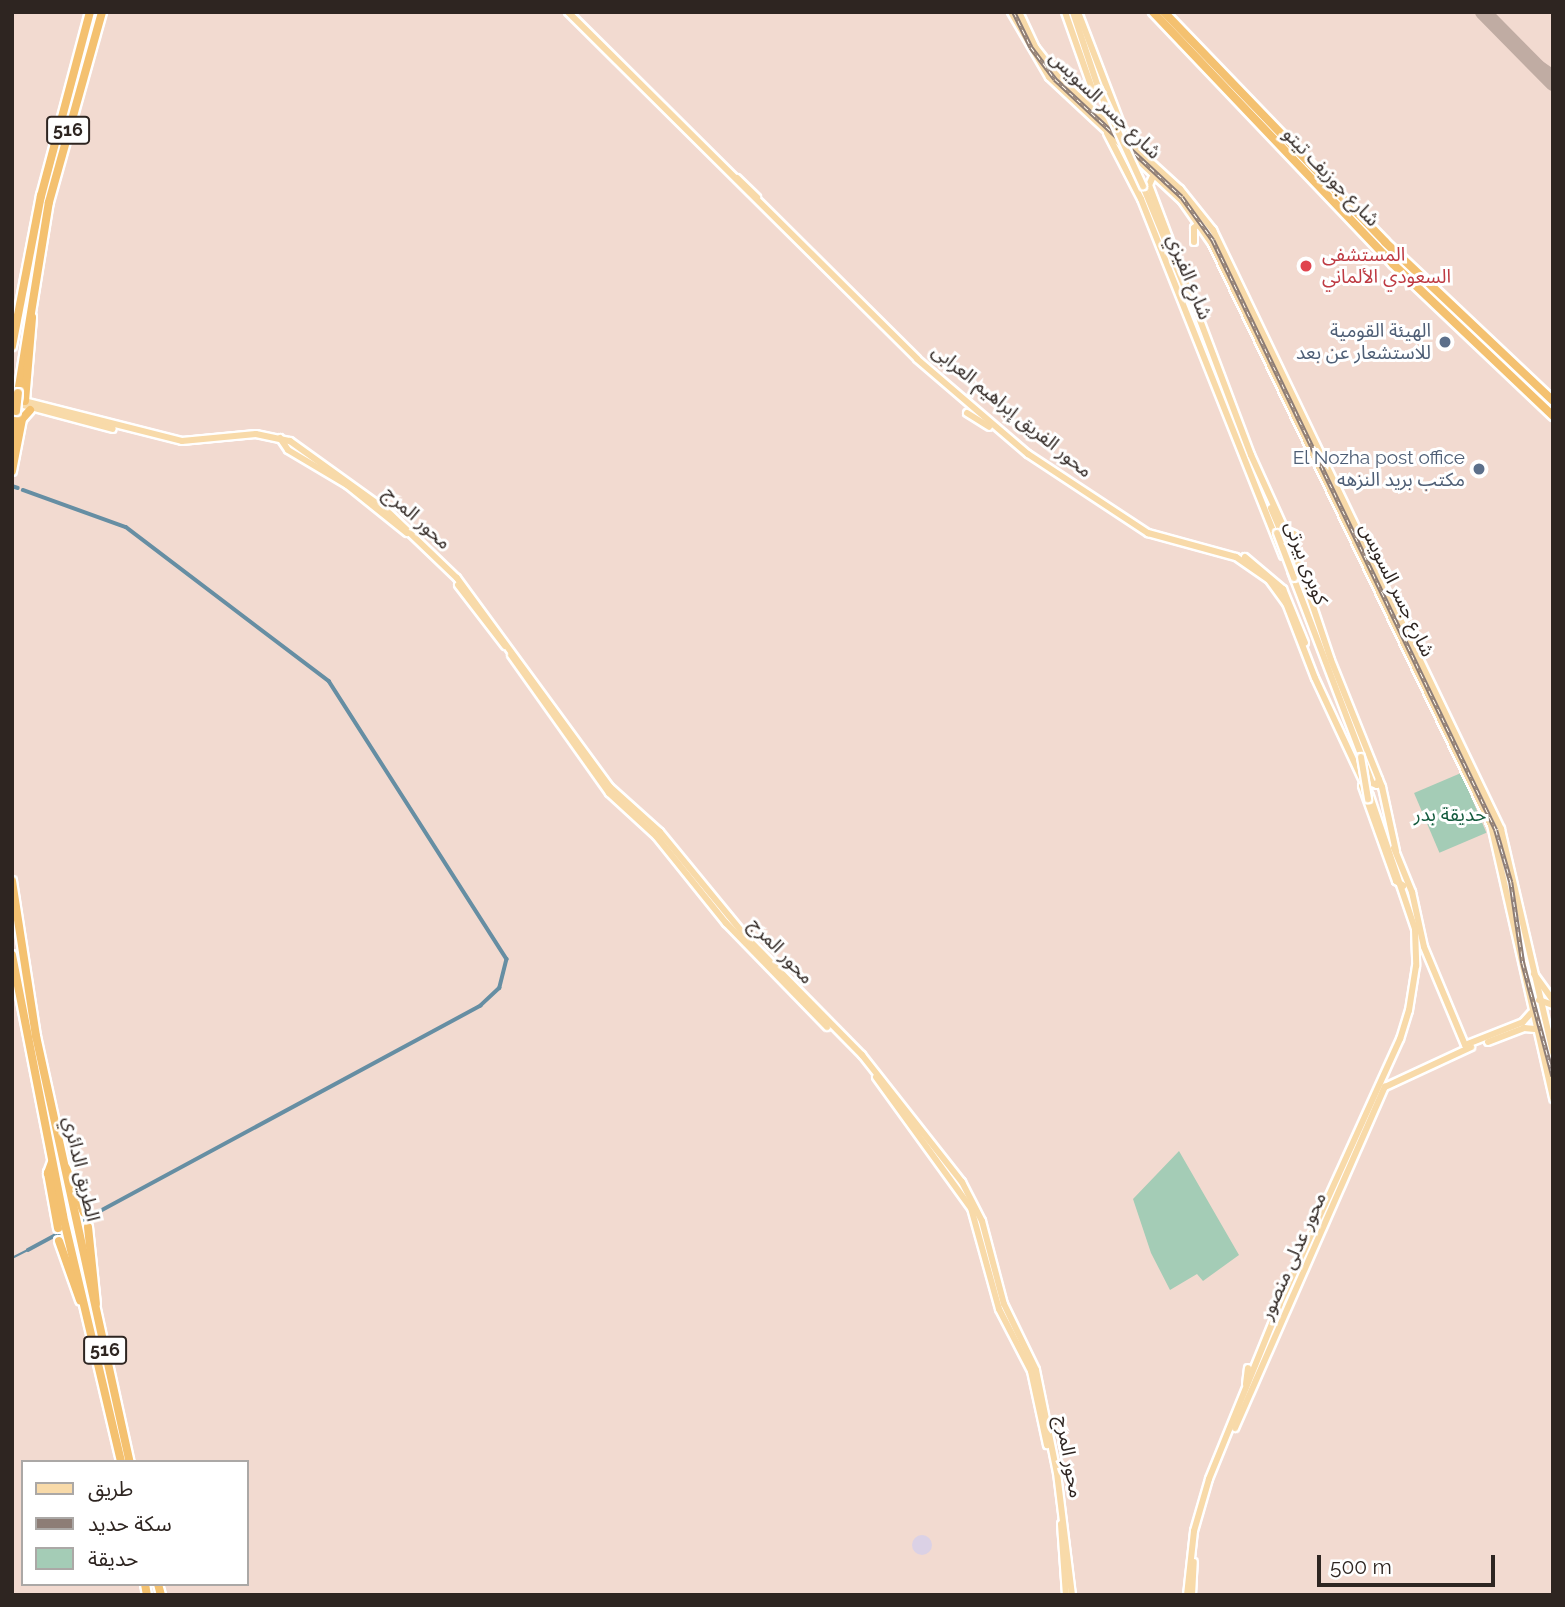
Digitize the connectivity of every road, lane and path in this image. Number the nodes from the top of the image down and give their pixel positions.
1 (90, 12) edge
2 (102, 12) edge
3 (570, 12) edge
4 (1011, 12) edge
5 (1019, 12) edge
6 (1072, 12) edge
7 (1153, 12) edge
8 (1164, 12) edge
9 (643, 86) junction
10 (1063, 86) junction
11 (1096, 91) junction
12 (1083, 100) junction
13 (1111, 101) junction
14 (1108, 132) junction
15 (1129, 142) junction
16 (1154, 174) junction
17 (1141, 185) junction
18 (1199, 223) junction
19 (1194, 242) dead end
20 (1393, 273) dead end
21 (1408, 279) junction
22 (21, 294) junction
23 (29, 307) junction
24 (12, 309) edge
25 (1200, 345) junction
26 (12, 346) edge
27 (14, 398) edge
28 (25, 401) junction
29 (1553, 401) edge
30 (30, 410) junction
31 (967, 413) dead end
32 (66, 416) junction
33 (1553, 416) edge
34 (1306, 430) junction
35 (1002, 432) junction
36 (1238, 439) joint
37 (12, 440) edge
38 (12, 471) edge
39 (1279, 533) junction
40 (1294, 534) dead end
41 (1292, 544) dead end
42 (1285, 560) dead end
43 (1296, 574) junction
44 (1271, 579) junction
45 (1284, 594) junction
46 (1329, 660) junction
47 (1334, 680) junction
48 (1367, 763) junction
49 (1359, 767) junction
50 (1379, 779) junction
51 (1480, 791) junction
52 (1396, 853) junction
53 (12, 881) edge
54 (1403, 885) junction
55 (1420, 943) junction
56 (12, 955) edge
57 (1531, 968) junction
58 (1538, 999) junction
59 (1553, 1002) edge
60 (1531, 1013) junction
61 (1553, 1015) edge
62 (1543, 1019) junction
63 (1525, 1025) junction
64 (1535, 1029) junction
65 (1461, 1039) junction
66 (1458, 1052) junction
67 (1553, 1053) edge
68 (1384, 1075) junction
69 (1394, 1080) junction
70 (1382, 1086) junction
71 (1553, 1098) edge
72 (52, 1161) junction
73 (1316, 1203) dead end
74 (1325, 1207) junction
75 (58, 1227) dead end
76 (88, 1227) dead end
77 (59, 1241) dead end
78 (1288, 1307) junction
79 (1279, 1308) junction
80 (90, 1310) junction
81 (1284, 1316) junction
82 (1248, 1368) dead end
83 (1244, 1396) junction
84 (119, 1460) edge
85 (129, 1460) edge
86 (1067, 1561) junction
87 (1066, 1595) edge
88 (1072, 1595) edge
89 (1190, 1595) edge

1 - 22 highway, 516
2 - 23 highway, 516
3 - 9 main road, محور الفريق إبراهيم العرابى
4 - 10 main road, شارع جسر السويس
5 - 10 main road, شارع جسر السويس
6 - 11 main road
6 - 13 main road
7 - 21 highway, شارع جوزيف تيتو
8 - 29 highway, شارع جوزيف تيتو
9 - 35 main road, محور الفريق إبراهيم العرابى
9 - 44 main road, محور الفريق إبراهيم العرابى
10 - 12 main road, شارع جسر السويس
10 - 14 main road, شارع جسر السويس
11 - 12 main road
11 - 13 main road
11 - 17 main road, bridge
12 - 15 main road, شارع جسر السويس
13 - 15 main road
14 - 16 main road, شارع جسر السويس
14 - 17 main road
15 - 34 main road, شارع جسر السويس
16 - 17 main road
16 - 18 main road, شارع جسر السويس
17 - 25 main road
17 - 25 main road, شارع الفيزي
17 - 39 main road, كوبرى بيرتى
18 - 19 main road
18 - 34 main road, شارع جسر السويس
20 - 21 highway
21 - 33 highway, شارع جوزيف تيتو
22 - 24 highway
22 - 26 highway, 516
23 - 27 highway, 516
23 - 28 highway
25 - 36 main road, شارع الفيزي
27 - 28 main road, محور المرج
27 - 30 main road, محور المرج
27 - 37 highway, 516, bridge
28 - 32 main road, محور المرج
30 - 32 main road, محور المرج
30 - 38 highway
31 - 35 main road
32 - 86 main road, محور المرج
34 - 51 main road, شارع جسر السويس
35 - 44 main road, محور الفريق إبراهيم العرابى
36 - 39 main road, كوبرى بيرتى
39 - 40 main road
39 - 42 main road
39 - 43 main road, كوبرى بيرتى, bridge
41 - 43 main road
43 - 46 main road, كوبرى بيرتى
44 - 45 main road, محور الفريق إبراهيم العرابى
45 - 49 main road, محور الفريق إبراهيم العرابى
45 - 54 main road, محور الفريق إبراهيم العرابى
46 - 47 main road
46 - 50 main road
47 - 48 main road
47 - 54 main road, bridge
48 - 49 main road
48 - 50 main road
49 - 52 main road, محور الفريق إبراهيم العرابى
50 - 52 main road
51 - 57 main road, شارع جسر السويس
51 - 60 main road, شارع جسر السويس
52 - 55 main road, محور الفريق إبراهيم العرابى
53 - 80 highway, الطريق الدائري / 516
54 - 55 main road, محور الفريق إبراهيم العرابى
55 - 65 main road
55 - 68 main road, محور عدلى منصور
56 - 72 highway, الطريق الدائري / 516
57 - 58 main road, شارع جسر السويس
57 - 59 main road
58 - 59 main road
58 - 62 main road, شارع جسر السويس
60 - 63 main road
60 - 64 main road, شارع جسر السويس
61 - 62 main road
62 - 67 main road, شارع جسر السويس
63 - 64 main road
63 - 65 main road
63 - 66 main road, محور عدلى منصور
64 - 71 main road, شارع جسر السويس
65 - 66 main road
66 - 69 main road, محور عدلى منصور
68 - 69 main road
68 - 70 main road, محور عدلى منصور
69 - 70 main road, محور عدلى منصور
70 - 74 main road, محور عدلى منصور
70 - 78 main road, محور عدلى منصور
72 - 75 highway
72 - 80 highway, الطريق الدائري / 516
73 - 74 main road
74 - 79 main road, محور عدلى منصور
76 - 80 highway
77 - 80 highway
78 - 79 main road
78 - 81 main road, محور عدلى منصور
79 - 81 main road
79 - 83 main road, محور عدلى منصور
80 - 84 highway, الطريق الدائري / 516
80 - 85 highway, الطريق الدائري / 516
81 - 89 main road, محور عدلى منصور
82 - 83 main road
83 - 89 main road, محور عدلى منصور
86 - 87 main road, محور المرج
86 - 88 main road, محور المرج

